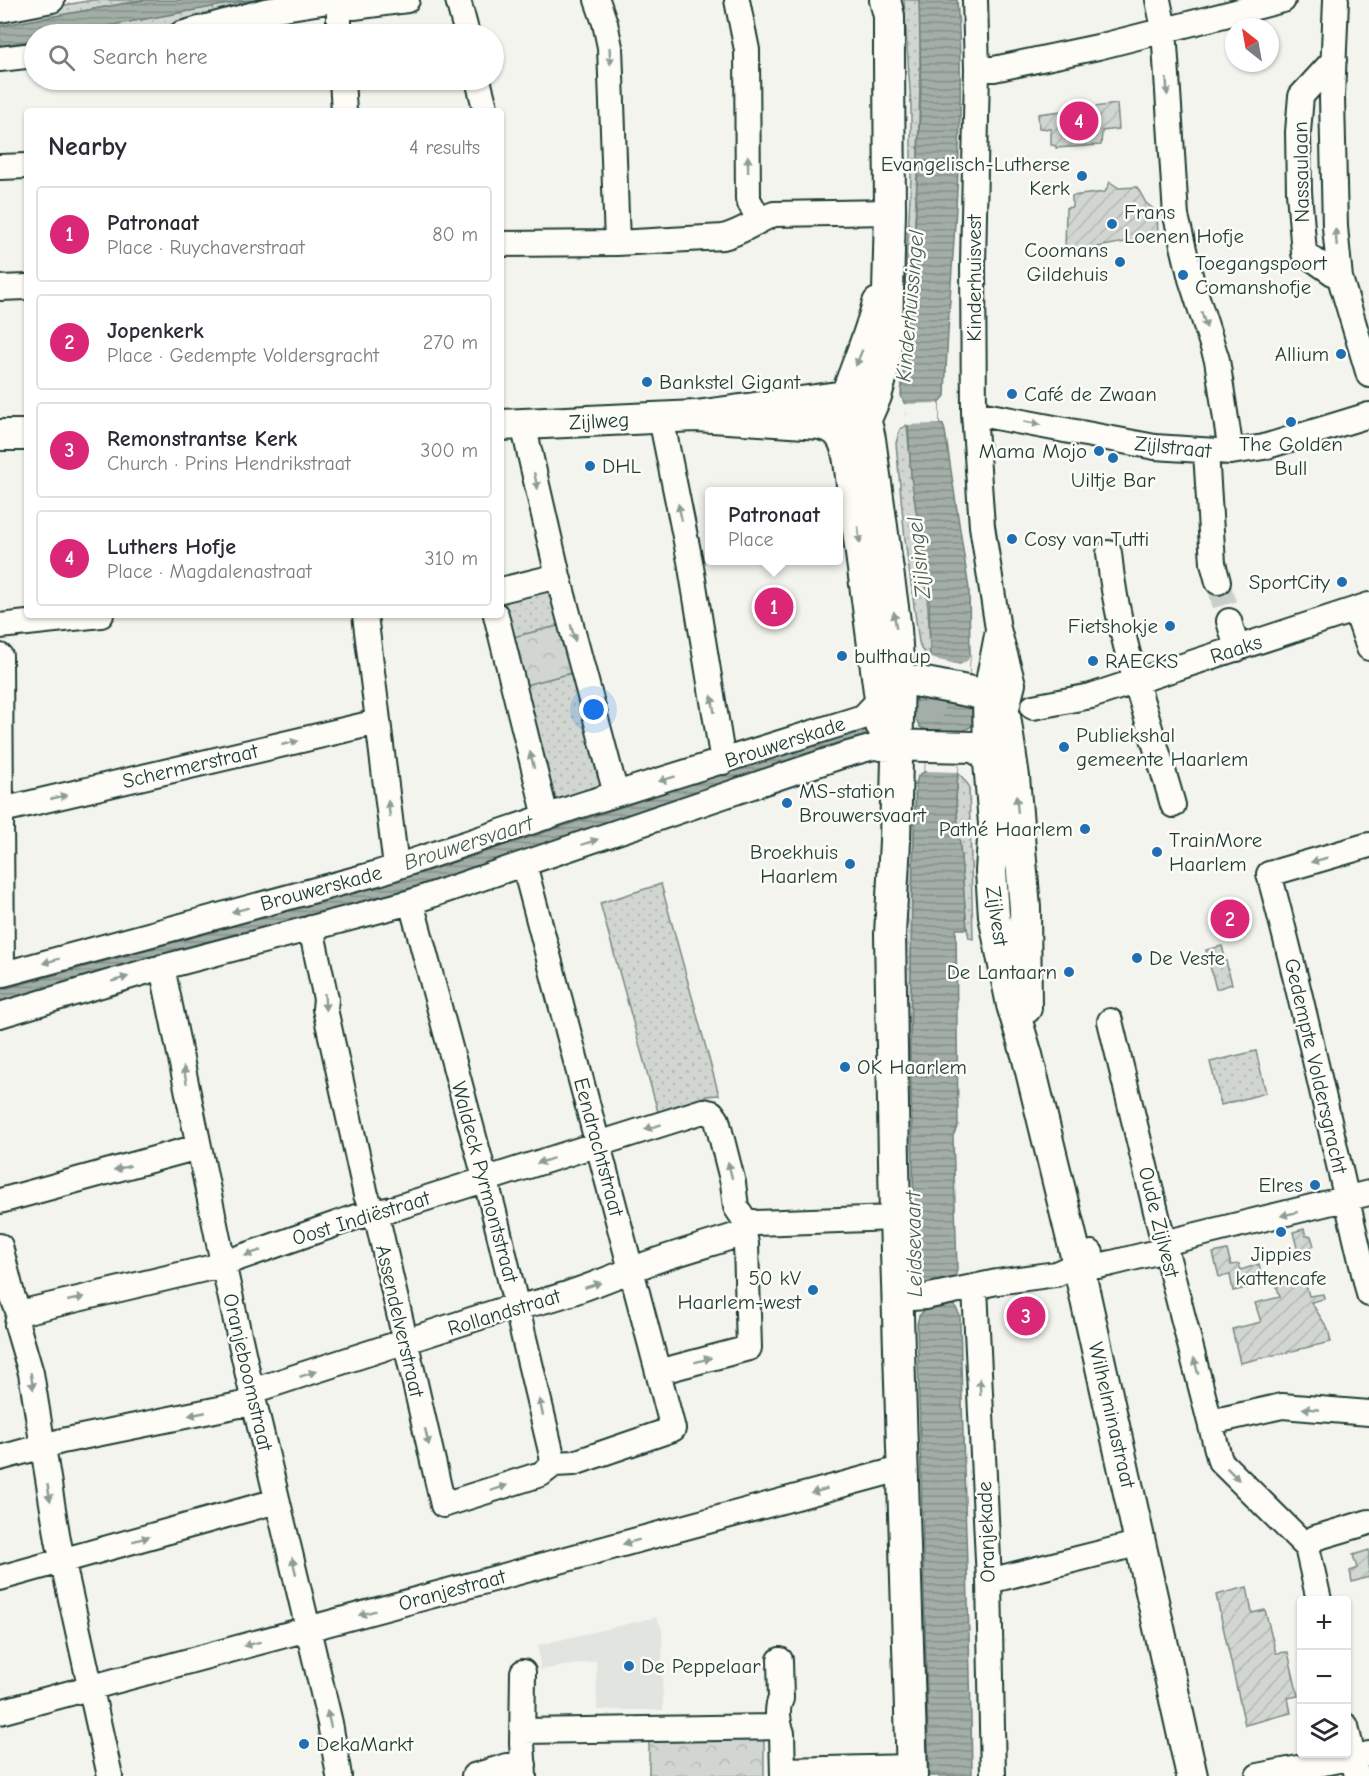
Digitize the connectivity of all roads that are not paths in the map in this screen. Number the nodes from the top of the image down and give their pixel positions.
1 (52, 0) edge
2 (407, 0) edge
3 (458, 0) edge
4 (597, 0) edge
5 (737, 0) edge
6 (885, 0) edge
7 (975, 0) edge
8 (1158, 0) edge
9 (1283, 0) edge
10 (1336, 0) edge
11 (339, 1) edge
12 (0, 10) edge
13 (218, 24) edge
14 (339, 24) edge
15 (464, 24) edge
16 (1164, 29) junction
17 (24, 56) edge
18 (0, 59) edge
19 (1334, 60) junction
20 (977, 69) junction
21 (343, 90) edge
22 (481, 90) edge
23 (344, 108) edge
24 (485, 108) edge
25 (24, 166) edge
26 (0, 167) edge
27 (890, 212) junction
28 (759, 220) junction
29 (617, 243) junction
30 (504, 244) edge
31 (889, 263) junction
32 (1340, 278) junction
33 (24, 287) edge
34 (0, 288) edge
35 (1369, 375) edge
36 (844, 399) junction
37 (974, 413) junction
38 (1369, 415) edge
39 (696, 417) junction
40 (661, 418) junction
41 (866, 419) junction
42 (512, 425) edge
43 (835, 430) junction
44 (0, 435) edge
45 (24, 435) edge
46 (1206, 452) junction
47 (1231, 452) junction
48 (1109, 553) dead end
49 (558, 576) junction
50 (1218, 582) tunnel mouth
51 (504, 589) edge
52 (1362, 607) edge
53 (73, 618) edge
54 (365, 618) edge
55 (497, 618) edge
56 (1229, 621) tunnel mouth
57 (0, 626) edge
58 (1369, 648) edge
59 (1237, 649) junction
60 (0, 656) edge
61 (1136, 681) junction
62 (899, 718) junction
63 (987, 720) junction
64 (378, 722) junction
65 (723, 762) junction
66 (616, 794) junction
67 (1173, 805) dead end
68 (2, 810) junction
69 (546, 817) junction
70 (1369, 845) edge
71 (524, 864) junction
72 (396, 867) junction
73 (411, 902) junction
74 (311, 928) junction
75 (162, 967) junction
76 (1, 975) edge
77 (0, 1015) edge
78 (1110, 1021) dead end
79 (1027, 1055) junction
80 (598, 1144) junction
81 (198, 1147) junction
82 (485, 1180) junction
83 (1369, 1193) edge
84 (1346, 1200) junction
85 (0, 1201) edge
86 (374, 1213) junction
87 (895, 1218) junction
88 (747, 1227) junction
89 (1164, 1243) junction
90 (0, 1246) edge
91 (223, 1263) junction
92 (1067, 1269) junction
93 (632, 1271) junction
94 (975, 1288) junction
95 (1369, 1294) edge
96 (911, 1298) junction
97 (517, 1307) junction
98 (12, 1323) edge
99 (406, 1342) junction
100 (658, 1372) junction
101 (253, 1397) junction
102 (1369, 1413) edge
103 (1211, 1422) junction
104 (42, 1446) junction
105 (0, 1458) edge
106 (554, 1464) junction
107 (904, 1471) junction
108 (277, 1501) junction
109 (1369, 1522) edge
110 (1141, 1543) junction
111 (1307, 1547) junction
112 (62, 1561) junction
113 (0, 1578) edge
114 (989, 1581) junction
115 (1318, 1596) edge
116 (308, 1629) junction
117 (780, 1660) dead end
118 (523, 1672) dead end
119 (90, 1688) junction
120 (0, 1712) edge
121 (779, 1727) junction
122 (523, 1731) junction
123 (1351, 1737) edge
124 (1360, 1762) edge
125 (524, 1771) edge
126 (912, 1771) edge
127 (783, 1773) edge
128 (110, 1776) edge
129 (339, 1776) edge
130 (474, 1776) edge
131 (993, 1776) edge
132 (1192, 1776) edge
133 (1258, 1776) edge

1 - 12 street
2 - 11 street
3 - 15 street
4 -> 29 street
28 -> 5 street
6 - 27 main road
7 - 20 street, Kinderhuisvest
8 - 16 street
9 - 16 street
10 - 19 street, Nassaulaan
11 - 13 street
11 - 14 street
16 - 20 street
16 -> 47 street
17 - 18 street
32 -> 19 street, Nassaulaan
19 - 32 street, Nassaulaan
20 - 37 street, Kinderhuisvest
21 - 23 street
22 - 24 street
25 - 26 street
27 - 28 street
27 - 31 main road
28 - 29 street
29 - 30 street
31 -> 36 main road
31 - 41 main road
32 - 35 street, Nassaulaan
33 - 34 street
36 - 39 main road, Zijlweg
36 - 41 main road
36 - 43 main road
37 -> 46 street, Zijlstraat
37 - 63 street, Zijlvest
38 - 47 street, Zijlstraat
39 - 40 main road, Zijlweg
39 - 43 main road, Zijlweg
40 - 42 main road, Zijlweg
65 -> 40 street
41 - 43 main road
62 -> 41 main road
42 -> 49 street
43 -> 62 main road
44 - 45 main road
46 - 47 street, Zijlstraat
46 - 50 street
48 - 61 street
49 - 51 street
49 -> 66 street
52 - 58 street
52 - 59 street, Raaks
53 - 57 street
54 - 64 street
69 -> 55 street
56 - 59 street
59 - 61 street, Raaks
60 - 68 street
61 - 63 street, Raaks
61 - 67 street
62 - 63 main road
62 - 63 main road
62 - 65 street, Brouwerskade
71 -> 62 street
62 - 87 main road
63 - 79 main road, Zijlvest
79 -> 63 main road, Zijlvest
68 -> 64 street, Schermerstraat
72 -> 64 street
65 -> 66 street, Brouwerskade
66 - 69 street, Brouwerskade
68 - 76 street
69 - 72 street, Brouwerskade
70 -> 84 street, Gedempte Voldersgracht
71 - 73 street
71 - 80 street, Eendrachtstraat
72 -> 76 street, Brouwerskade
73 - 74 street
73 - 82 street, Waldeck Pyrmontstraat
74 - 75 street
74 -> 86 street, Assendelverstraat
77 -> 75 street
81 -> 75 street, Oranjeboomstraat
78 - 89 street, Oude Zijlvest
79 - 92 main road, Wilhelminastraat
80 -> 82 street, Oost Indiëstraat
88 -> 80 street, Oost Indiëstraat
80 - 93 street, Eendrachtstraat
81 -> 85 street
81 - 91 street, Oranjeboomstraat
82 - 86 street, Oost Indiëstraat
82 - 97 street, Waldeck Pyrmontstraat
83 - 84 street
84 -> 89 street
84 - 95 street, Gedempte Voldersgracht
86 -> 91 street, Oost Indiëstraat
86 - 99 street, Assendelverstraat
87 - 88 street, Rollandstraat
87 - 96 main road
88 - 93 street, Rollandstraat
100 -> 88 street
89 - 92 street
103 -> 89 street, Oude Zijlvest
90 - 98 street
98 -> 91 street, Oost Indiëstraat
91 - 101 street, Oranjeboomstraat
92 - 94 street
92 - 110 main road, Wilhelminastraat
97 -> 93 street, Rollandstraat
93 - 100 street, Eendrachtstraat
94 - 96 street
114 -> 94 street, Oranjekade
96 - 107 main road
97 - 99 street, Rollandstraat
106 -> 97 street, Waldeck Pyrmontstraat
98 -> 104 street
101 -> 99 street, Rollandstraat
99 -> 106 street, Assendelverstraat
100 - 106 street, Eendrachtstraat
101 -> 104 street, Rollandstraat
101 - 108 street, Oranjeboomstraat
102 -> 103 street
103 -> 111 street, Oude Zijlvest
104 - 105 street, Rollandstraat
104 -> 112 street
107 -> 116 street, Oranjestraat
107 - 126 main road
112 -> 108 street
116 -> 108 street, Oranjeboomstraat
109 - 111 street
110 - 114 street
110 - 132 main road, Wilhelminastraat
111 - 115 street
112 - 113 street
112 - 119 street
114 - 131 street, Oranjekade
116 -> 119 street, Oranjestraat
129 -> 116 street, Oranjeboomstraat
117 - 121 street
118 - 122 street
119 - 120 street, Oranjestraat
119 - 128 street
121 - 122 street
121 - 127 street
122 - 125 street
123 - 124 street
124 - 133 street
125 - 130 street
126 - 127 street

